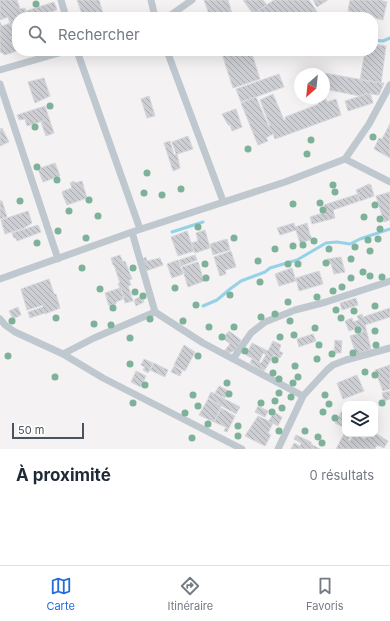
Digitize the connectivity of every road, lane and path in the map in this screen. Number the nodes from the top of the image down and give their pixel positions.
1 (61, 0) edge
2 (151, 0) edge
3 (192, 0) edge
4 (65, 12) edge
5 (155, 12) edge
6 (175, 12) edge
7 (49, 56) edge
8 (79, 56) edge
9 (169, 56) edge
10 (0, 70) edge
11 (0, 84) edge
12 (390, 85) edge
13 (346, 159) junction
14 (390, 182) edge
15 (223, 201) junction
16 (140, 229) junction
17 (132, 232) junction
18 (58, 259) junction
19 (0, 279) edge
20 (390, 281) edge
21 (155, 312) junction
22 (0, 319) edge
23 (390, 348) edge
24 (63, 354) junction
25 (233, 359) junction
26 (303, 396) junction
27 (242, 449) edge
28 (278, 449) edge

1 - 4 street
2 - 5 street
3 - 6 street
7 - 10 street
8 - 16 street
9 - 15 street
11 - 18 street
12 - 13 street
13 - 14 street
13 - 15 street
15 - 16 street
16 - 17 street
17 - 18 street
17 - 21 street
18 - 19 street
20 - 25 street
21 - 24 street
21 - 25 street
22 - 24 street
23 - 26 street
24 - 27 street
25 - 26 street
26 - 28 street

